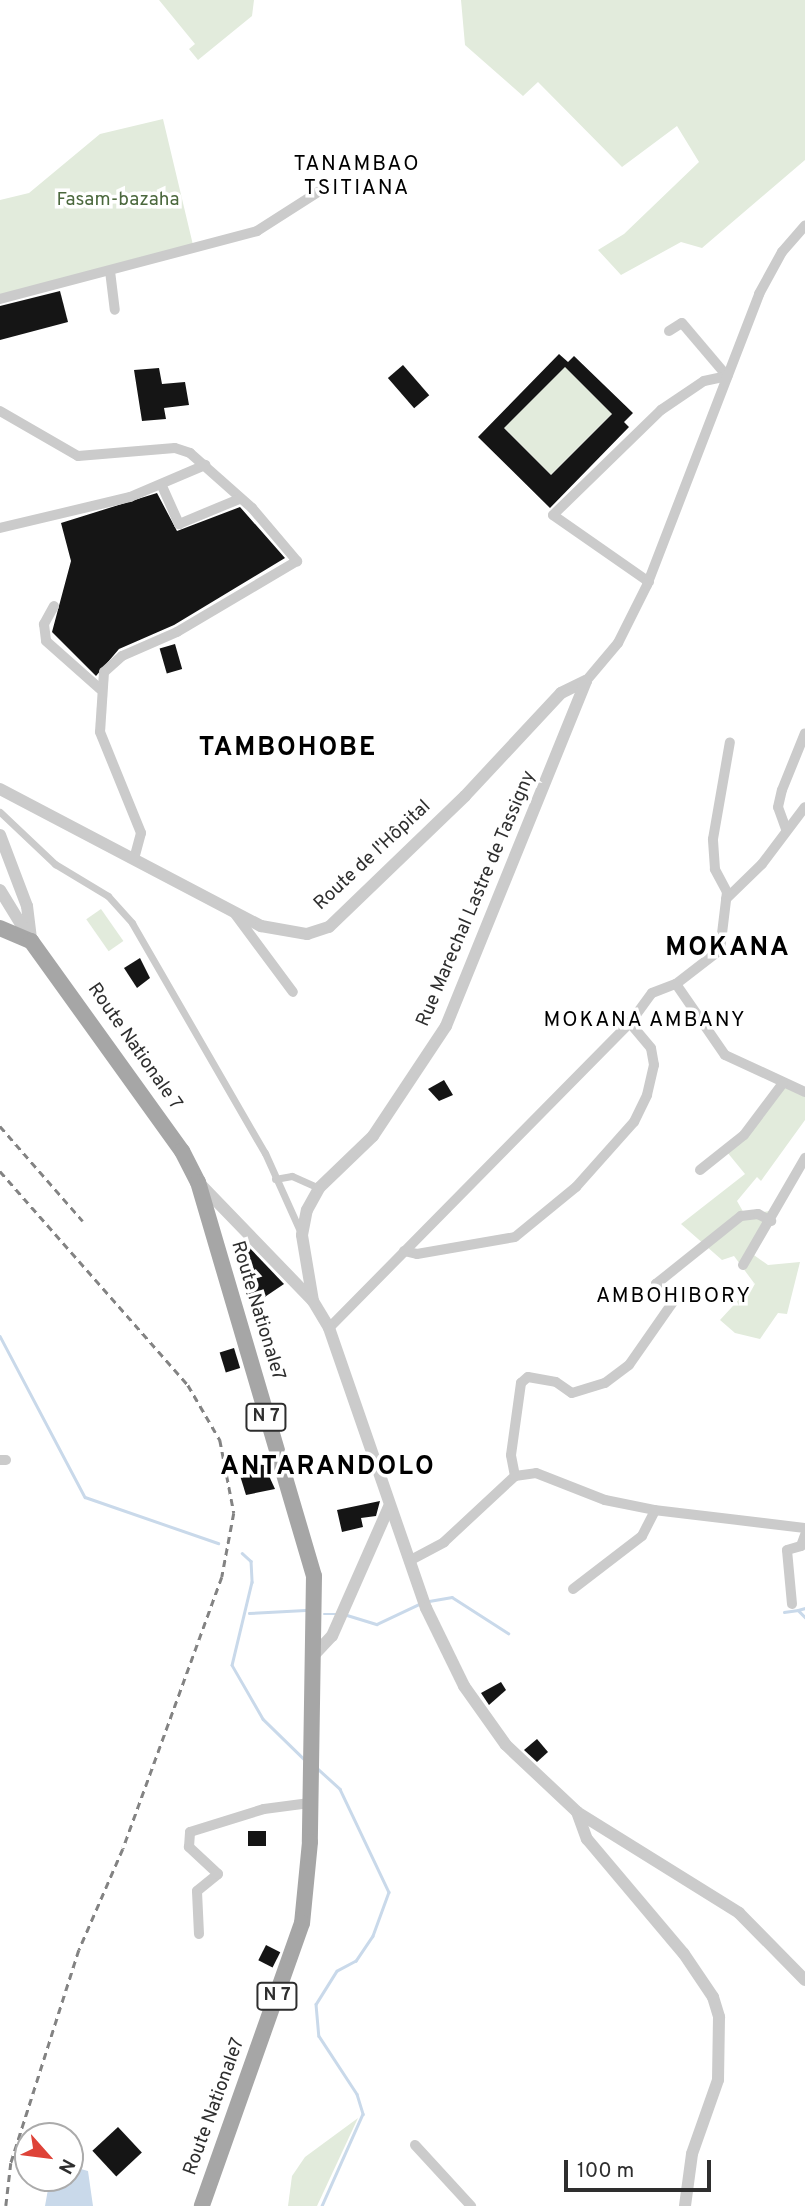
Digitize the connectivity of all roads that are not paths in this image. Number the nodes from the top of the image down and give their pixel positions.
1 (329, 185) dead end
2 (805, 226) edge
3 (110, 271) junction
4 (0, 299) edge
5 (115, 310) dead end
6 (669, 331) dead end
7 (727, 376) junction
8 (0, 411) edge
9 (205, 465) junction
10 (162, 486) junction
11 (239, 499) junction
12 (0, 528) edge
13 (649, 582) junction
14 (54, 606) dead end
15 (586, 681) junction
16 (100, 689) junction
17 (805, 733) edge
18 (730, 742) dead end
19 (0, 789) edge
20 (805, 807) edge
21 (0, 812) edge
22 (786, 829) junction
23 (0, 835) edge
24 (134, 859) junction
25 (0, 890) edge
26 (725, 900) junction
27 (235, 913) junction
28 (0, 928) edge
29 (31, 941) junction
30 (676, 984) junction
31 (293, 992) dead end
32 (630, 1023) junction
33 (783, 1083) junction
34 (805, 1092) edge
35 (805, 1158) edge
36 (700, 1170) dead end
37 (275, 1179) junction
38 (198, 1182) junction
39 (320, 1188) junction
40 (771, 1221) junction
41 (302, 1235) junction
42 (404, 1251) junction
43 (743, 1265) dead end
44 (313, 1301) junction
45 (329, 1328) junction
46 (515, 1476) junction
47 (389, 1507) junction
48 (652, 1509) junction
49 (805, 1528) edge
50 (805, 1535) edge
51 (409, 1560) junction
52 (573, 1589) dead end
53 (792, 1604) dead end
54 (314, 1655) junction
55 (310, 1803) junction
56 (577, 1812) junction
57 (198, 1934) dead end
58 (805, 1980) edge
59 (415, 2145) dead end
60 (202, 2206) edge
61 (471, 2206) edge
62 (685, 2206) edge

1 - 3 street
2 - 7 street
3 - 4 street
3 - 5 street
6 - 7 street
7 - 13 street
7 - 13 street
8 - 9 street
9 - 10 street
9 - 11 street
10 - 11 street
10 - 12 street
11 - 16 street
13 - 15 street
14 - 16 street
15 - 27 street, Route de l'Hôpital
15 - 39 street, Rue Marechal Lastre de Tassigny
16 - 24 street
17 - 22 street
18 - 26 street
19 - 24 street, Route de l'Hôpital
20 - 22 street
21 - 37 street
22 - 26 street
23 - 29 street
24 - 27 street, Route de l'Hôpital
25 - 29 street
26 - 30 street
27 - 31 street
28 - 29 main road
29 - 38 main road, Route Nationale 7 / N 7
30 - 32 street
30 - 33 street
32 - 42 street
32 - 42 street
33 - 34 street
33 - 36 street
35 - 40 street
37 - 39 street
37 - 41 street
38 - 44 street
38 - 54 main road, Route Nationale7 / N 7
39 - 41 street, Rue Marechal Lastre de Tassigny
40 - 43 street
40 - 46 street
41 - 44 street, Rue Marechal Lastre de Tassigny
42 - 45 street
44 - 45 street
45 - 47 street
46 - 48 street
46 - 51 street
47 - 51 street
47 - 54 street
48 - 49 street
48 - 52 street
50 - 53 street
51 - 56 street
54 - 55 main road, Route Nationale7 / N 7
55 - 57 street
55 - 60 main road, Route Nationale7 / N 7
56 - 58 street
56 - 62 street
59 - 61 street

